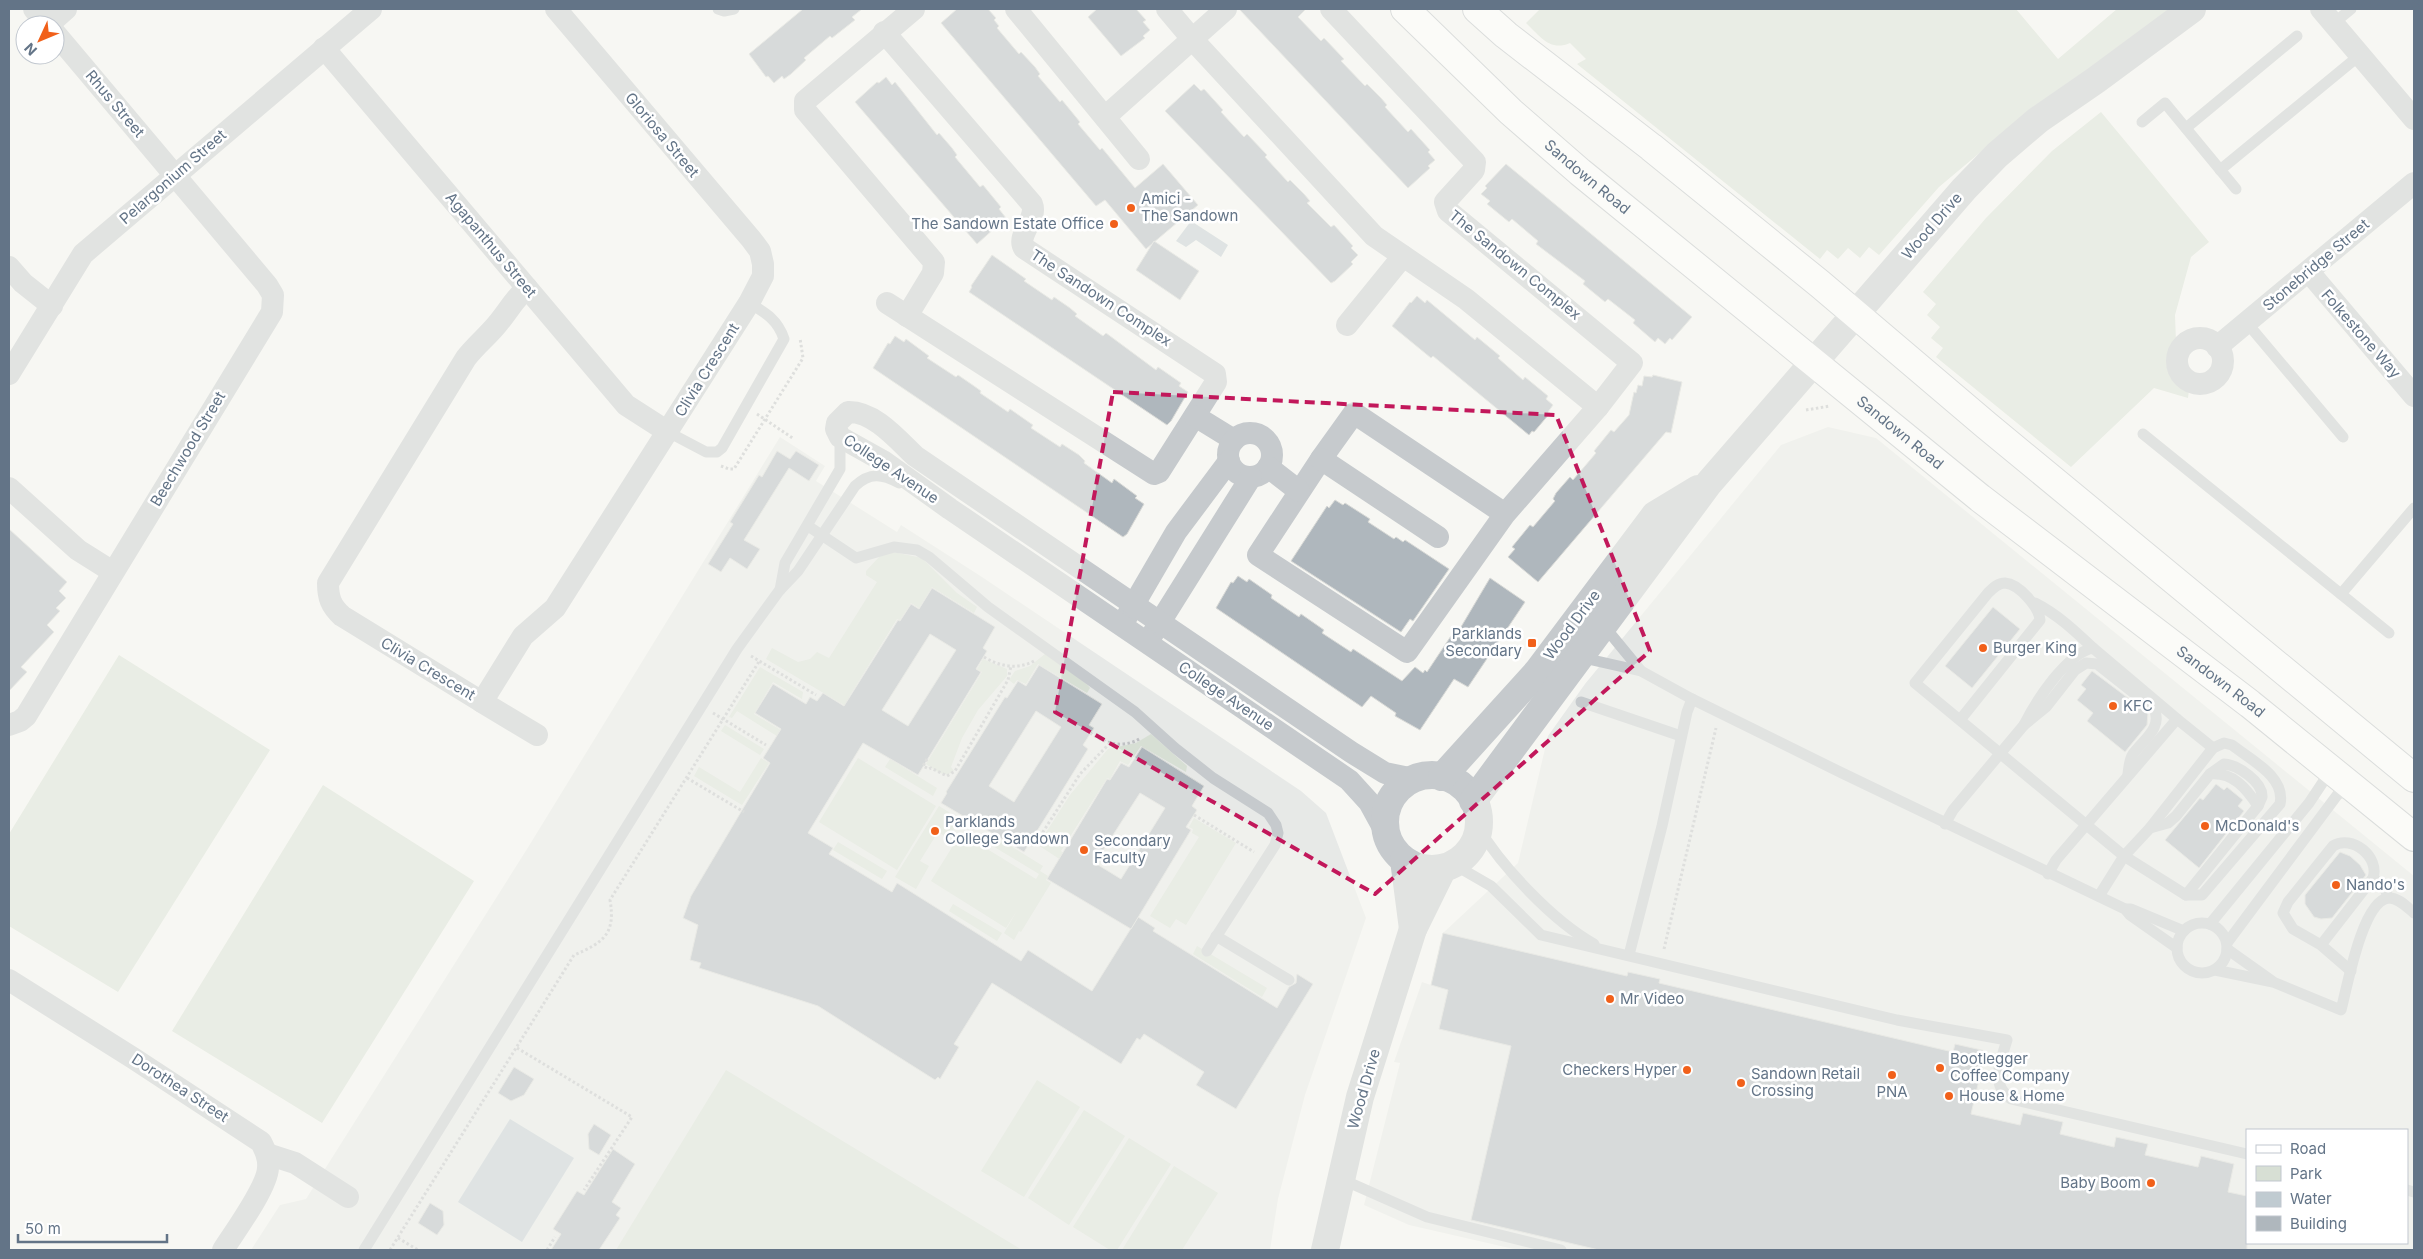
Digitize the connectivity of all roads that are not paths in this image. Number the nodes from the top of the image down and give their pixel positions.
1 (371, 9) edge
2 (556, 9) edge
3 (718, 9) edge
4 (734, 9) edge
5 (914, 9) edge
6 (1016, 9) edge
7 (1167, 9) edge
8 (1226, 9) edge
9 (1331, 9) edge
10 (1405, 9) edge
11 (1477, 9) edge
12 (2192, 9) edge
13 (2351, 9) edge
14 (2328, 16) edge
15 (884, 32) junction
16 (2297, 36) dead end
17 (1193, 40) junction
18 (65, 45) edge
19 (324, 48) junction
20 (2360, 54) junction
21 (1105, 117) junction
22 (2414, 119) edge
23 (2142, 122) dead end
24 (2186, 128) junction
25 (1139, 159) dead end
26 (2220, 170) junction
27 (176, 175) junction
28 (2414, 182) edge
29 (2236, 189) dead end
30 (1403, 256) junction
31 (763, 264) joint
32 (9, 267) edge
33 (2309, 272) junction
34 (527, 288) junction
35 (750, 303) junction
36 (887, 303) dead end
37 (52, 306) junction
38 (1856, 314) junction
39 (907, 316) junction
40 (2247, 323) junction
41 (1347, 325) dead end
42 (2218, 346) dead end
43 (1812, 362) junction
44 (9, 374) edge
45 (2414, 396) edge
46 (1598, 407) junction
47 (1195, 416) junction
48 (668, 432) junction
49 (2143, 434) dead end
50 (840, 437) junction
51 (2343, 438) dead end
52 (1231, 451) junction
53 (1321, 459) junction
54 (1259, 472) junction
55 (1709, 483) junction
56 (9, 488) edge
57 (1299, 491) junction
58 (2414, 508) edge
59 (950, 509) junction
60 (1505, 514) junction
61 (808, 526) junction
62 (822, 536) junction
63 (1438, 537) dead end
64 (113, 572) junction
65 (779, 591) junction
66 (2341, 594) junction
67 (1134, 604) junction
68 (2035, 604) junction
69 (1160, 622) junction
70 (1603, 624) junction
71 (1122, 625) junction
72 (2389, 632) dead end
73 (1146, 642) junction
74 (2092, 648) junction
75 (1578, 657) junction
76 (1641, 671) junction
77 (1692, 698) junction
78 (482, 702) junction
79 (1581, 702) dead end
80 (2177, 719) junction
81 (1960, 720) junction
82 (9, 725) edge
83 (2024, 725) junction
84 (537, 735) dead end
85 (1681, 736) junction
86 (2213, 748) junction
87 (2001, 753) junction
88 (2328, 767) junction
89 (2127, 776) junction
90 (1442, 777) junction
91 (2414, 778) edge
92 (1414, 779) junction
93 (2356, 789) junction
94 (1476, 814) junction
95 (1946, 824) junction
96 (2086, 824) junction
97 (2150, 828) junction
98 (1386, 833) junction
99 (2414, 837) edge
100 (2124, 856) junction
101 (1404, 860) junction
102 (1448, 866) junction
103 (2048, 874) junction
104 (2373, 878) junction
105 (2186, 895) junction
106 (2099, 896) junction
107 (2388, 898) junction
108 (2125, 909) junction
109 (2414, 913) edge
110 (2210, 924) junction
111 (1412, 929) junction
112 (2184, 930) junction
113 (1216, 936) junction
114 (2321, 945) junction
115 (2227, 946) junction
116 (2177, 948) junction
117 (1602, 949) junction
118 (1207, 951) dead end
119 (1629, 956) junction
120 (2214, 970) junction
121 (2351, 971) junction
122 (9, 980) edge
123 (1290, 980) dead end
124 (2273, 982) junction
125 (267, 1154) junction
126 (2246, 1154) edge
127 (1341, 1179) junction
128 (348, 1197) dead end
129 (223, 1250) edge
130 (364, 1250) edge
131 (1325, 1250) edge
132 (1561, 1250) edge

1 - 19 street, Pelargonium Street
2 - 31 street, Gloriosa Street
3 - 4 lane
5 - 15 street
6 - 21 street
7 - 17 street
8 - 17 street
9 - 46 street, The Sandown Complex
10 - 43 main road, Sandown Road
11 - 38 main road
12 - 38 street, Wood Drive
13 - 14 lane
14 - 20 street
15 - 39 street
15 - 47 street, The Sandown Complex
16 - 24 lane
17 - 21 street
17 - 30 street
18 - 27 street, Rhus Street
19 - 27 street, Pelargonium Street
19 - 34 street, Agapanthus Street
20 - 22 street
20 - 26 lane
21 - 25 street
23 - 24 lane
24 - 26 lane
26 - 29 lane
27 - 37 street, Pelargonium Street
27 - 64 street, Beechwood Street
28 - 33 street, Stonebridge Street
30 - 41 street
30 - 46 street
31 - 35 street, Clivia Crescent
32 - 37 street
33 - 40 street, Stonebridge Street
33 - 45 street, Folkestone Way
34 - 48 street, Agapanthus Street
34 - 78 street, Clivia Crescent
35 - 48 street, Clivia Crescent
35 - 48 lane
36 - 39 street, The Sandown Complex
37 - 44 street, Pelargonium Street
38 - 43 street, Wood Drive
38 - 91 main road
39 - 47 street, The Sandown Complex
40 - 42 street, Stonebridge Street
40 - 51 lane
43 - 55 street, Wood Drive
43 - 88 main road, Sandown Road
46 - 60 street, The Sandown Complex
47 - 52 street
48 - 78 street, Clivia Crescent
49 - 66 lane
50 - 59 street, College Avenue
50 - 61 lane
50 - 67 street, College Avenue
52 - 54 street
52 - 54 street
52 - 67 street
53 - 57 street, The Sandown Complex
53 - 60 street, The Sandown Complex
53 - 63 street
54 - 57 street
54 - 69 street
55 - 70 street, Wood Drive
55 - 90 street, Wood Drive
56 - 64 street
57 - 60 street, The Sandown Complex
58 - 66 lane
59 - 62 lane
59 - 71 street, College Avenue
61 - 62 lane
61 - 65 lane
62 - 65 lane
62 - 113 lane
64 - 82 street, Beechwood Street
65 - 130 lane
66 - 72 lane
67 - 69 street, College Avenue
67 - 71 street
68 - 74 lane
68 - 81 lane
68 - 81 lane
69 - 73 street
69 - 92 street, College Avenue
70 - 75 street, Wood Drive
70 - 76 lane
71 - 73 street, College Avenue
73 - 98 street, College Avenue
74 - 80 lane
74 - 83 lane
75 - 76 lane
75 - 94 street, Wood Drive
76 - 77 lane
77 - 85 lane
77 - 95 lane
78 - 84 street
79 - 85 lane
80 - 86 lane
80 - 89 lane
81 - 87 lane
83 - 87 lane
83 - 89 lane
85 - 119 lane
86 - 97 lane
86 - 105 lane
87 - 95 lane
87 - 96 lane
88 - 93 main road, Sandown Road
88 - 110 lane
89 - 96 lane
90 - 92 street
90 - 94 street
92 - 98 street
93 - 99 main road, Sandown Road
93 - 115 lane
94 - 102 street
94 - 117 lane
95 - 103 lane
96 - 100 lane
96 - 103 lane
97 - 100 lane
97 - 105 lane
98 - 101 street
100 - 105 lane
100 - 106 lane
101 - 102 street
101 - 111 street, Wood Drive
102 - 111 street, Wood Drive
102 - 117 lane
103 - 106 lane
104 - 107 lane
104 - 114 lane
104 - 114 lane
106 - 108 lane
107 - 109 lane
107 - 121 lane
108 - 112 lane
108 - 116 lane
110 - 112 lane
110 - 115 lane
111 - 127 street, Wood Drive
112 - 116 lane
113 - 118 lane
113 - 123 lane
114 - 121 lane
115 - 120 lane
115 - 124 lane
116 - 120 lane
117 - 119 lane
119 - 126 lane
120 - 124 lane
121 - 124 lane
122 - 125 street, Dorothea Street
125 - 128 street
125 - 129 street
127 - 131 street, Wood Drive
127 - 132 lane

